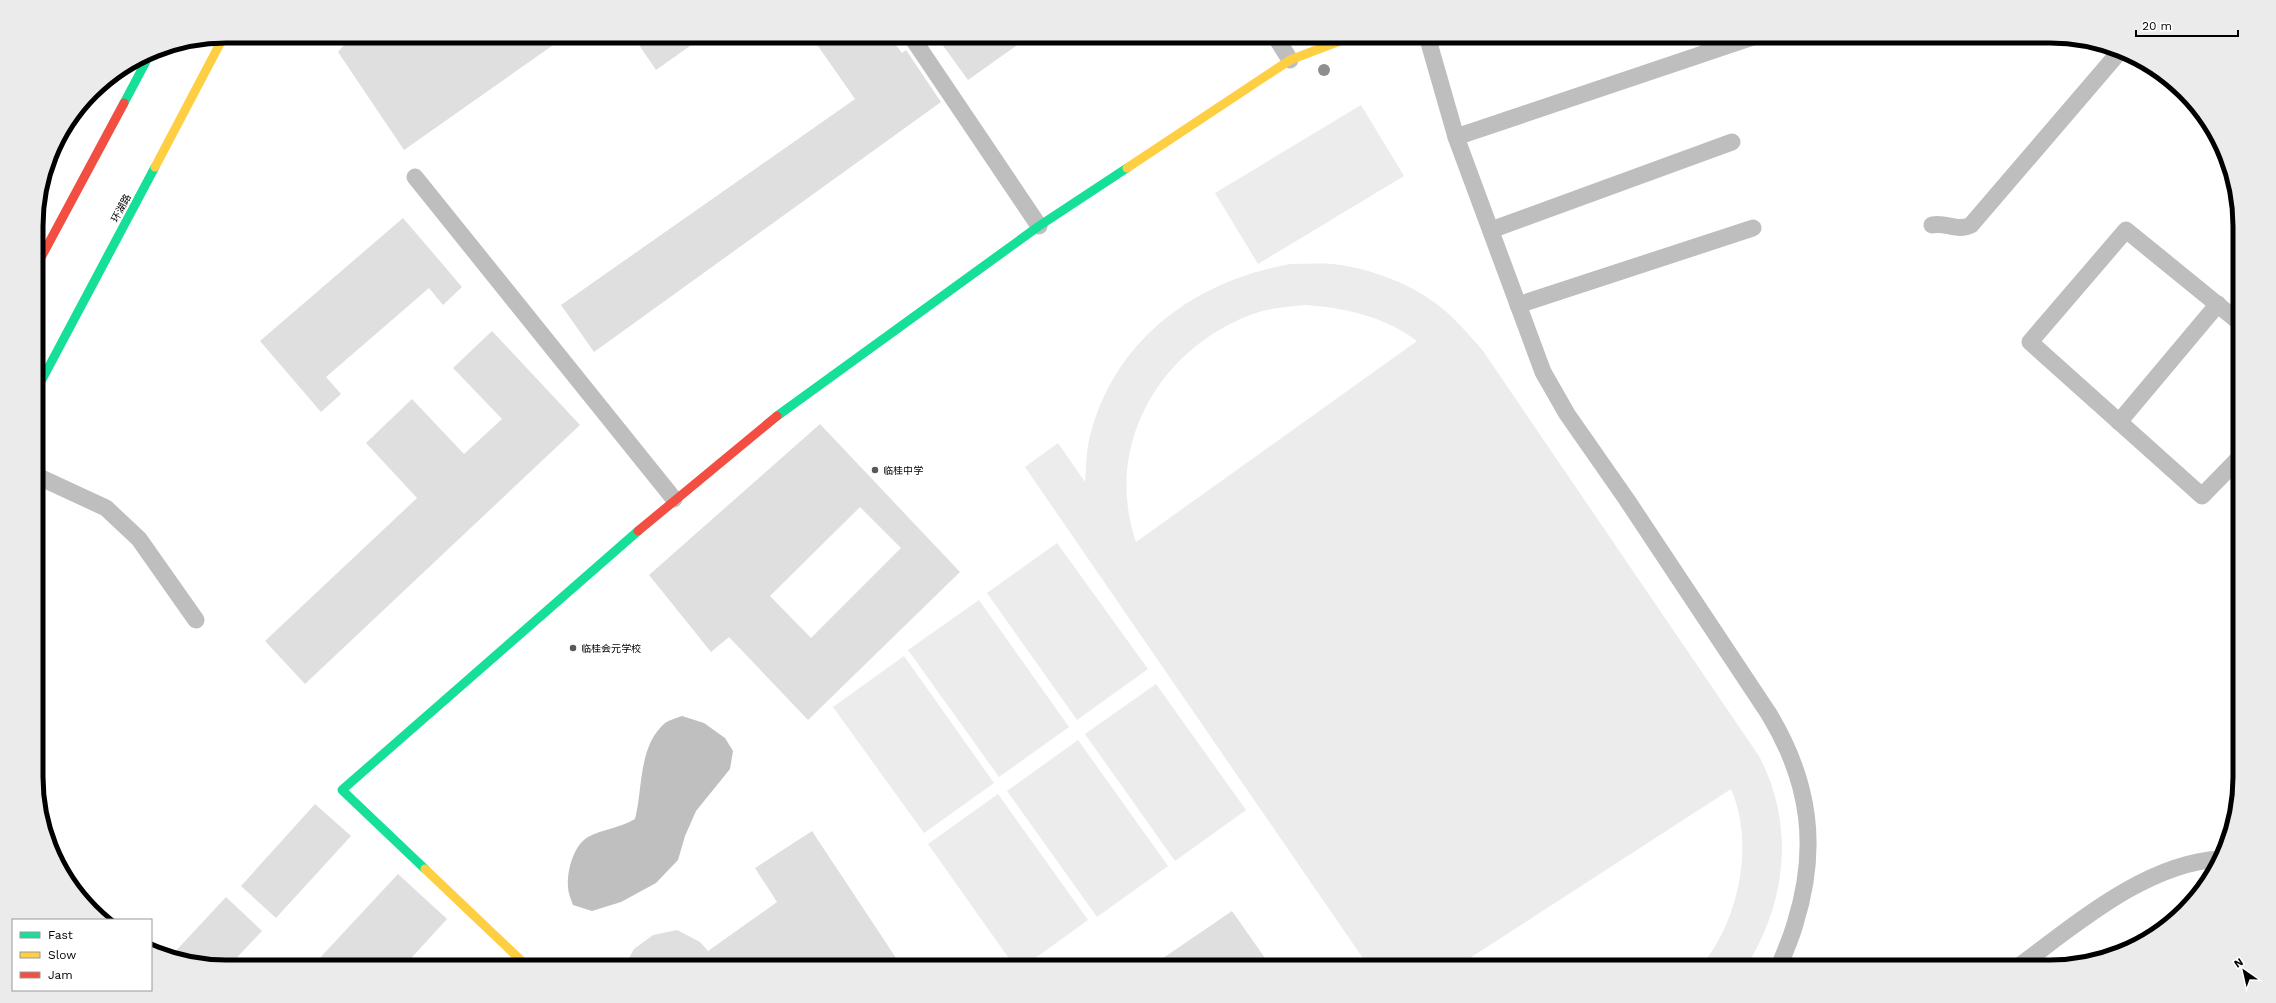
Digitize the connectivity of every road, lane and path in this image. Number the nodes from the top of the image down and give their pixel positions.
1 (220, 43) edge
2 (916, 43) edge
3 (1279, 43) edge
4 (1331, 43) edge
5 (1429, 43) edge
6 (1735, 43) edge
7 (2116, 56) edge
8 (1290, 60) junction
9 (146, 62) edge
10 (1456, 138) junction
11 (1732, 142) dead end
12 (415, 177) dead end
13 (1932, 225) dead end
14 (1039, 226) junction
15 (1753, 228) dead end
16 (1491, 230) junction
17 (43, 252) edge
18 (2218, 304) junction
19 (1518, 305) junction
20 (2233, 317) edge
21 (43, 378) edge
22 (2119, 422) junction
23 (2233, 464) edge
24 (43, 479) edge
25 (674, 499) junction
26 (196, 620) dead end
27 (2213, 860) edge
28 (521, 960) edge
29 (1782, 960) edge
30 (2028, 960) edge

1 - 21 street, 环湖路
2 - 14 lane
3 - 8 lane
4 - 8 street
5 - 10 lane
6 - 10 lane
7 - 13 lane
8 - 14 street
9 - 17 street
10 - 16 lane
11 - 16 lane
12 - 25 lane
14 - 25 street
15 - 19 lane
16 - 19 lane
18 - 20 lane
18 - 22 lane
18 - 22 lane
19 - 29 lane
22 - 23 lane
24 - 26 lane
25 - 28 street
27 - 30 lane

